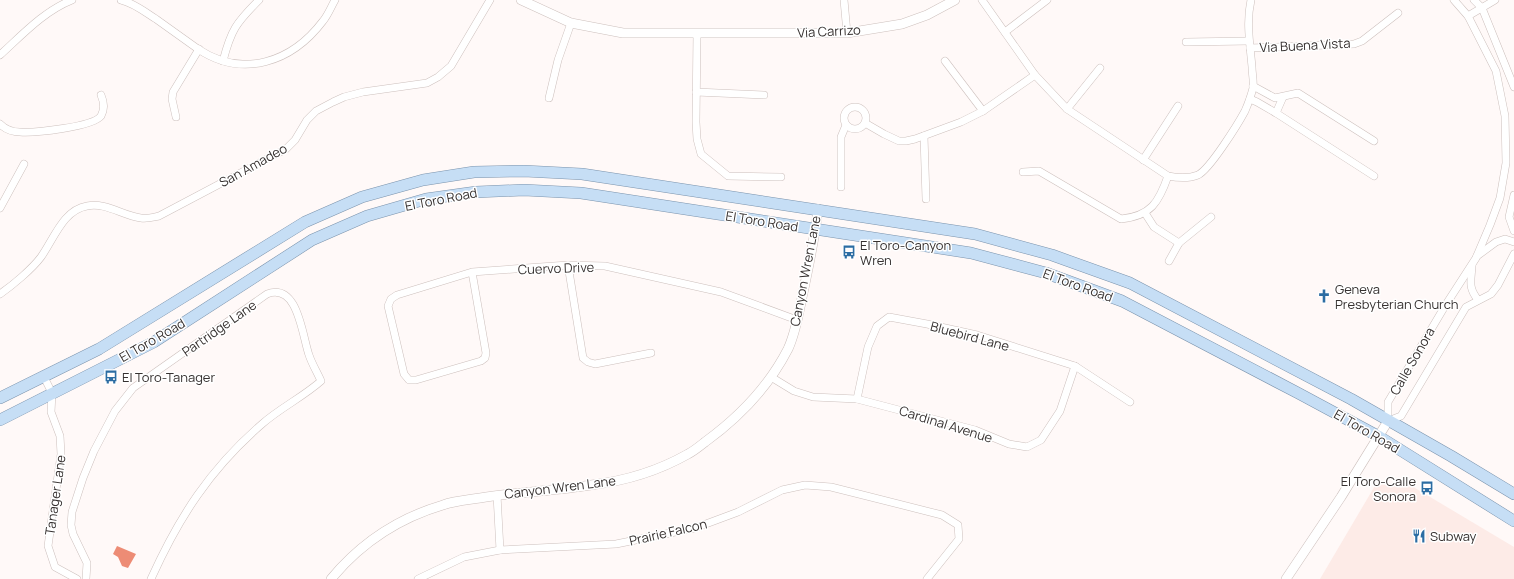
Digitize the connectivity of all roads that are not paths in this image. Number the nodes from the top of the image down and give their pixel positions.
1 (72, 0) edge
2 (122, 0) edge
3 (259, 0) edge
4 (335, 0) edge
5 (490, 0) edge
6 (521, 0) edge
7 (844, 0) edge
8 (955, 0) edge
9 (982, 0) edge
10 (1047, 0) edge
11 (1251, 0) edge
12 (1454, 0) edge
13 (1474, 0) edge
14 (1495, 0) edge
15 (1482, 8) junction
16 (1398, 13) dead end
17 (1468, 16) junction
18 (571, 23) junction
19 (1005, 32) junction
20 (697, 33) junction
21 (847, 33) junction
22 (1186, 42) dead end
23 (1250, 44) junction
24 (199, 49) junction
25 (0, 55) edge
26 (223, 61) junction
27 (945, 61) dead end
28 (1100, 68) dead end
29 (1035, 75) junction
30 (1253, 86) junction
31 (1514, 87) edge
32 (696, 92) junction
33 (101, 95) dead end
34 (764, 95) dead end
35 (1283, 97) junction
36 (549, 98) dead end
37 (1250, 99) junction
38 (1178, 106) dead end
39 (1067, 109) junction
40 (983, 111) junction
41 (1276, 113) junction
42 (176, 117) dead end
43 (865, 123) junction
44 (0, 124) edge
45 (846, 125) junction
46 (924, 136) junction
47 (1374, 141) dead end
48 (1143, 160) junction
49 (24, 164) dead end
50 (1023, 172) dead end
51 (1168, 176) junction
52 (1374, 176) dead end
53 (781, 177) dead end
54 (841, 187) dead end
55 (1514, 195) edge
56 (926, 199) dead end
57 (0, 208) edge
58 (818, 209) junction
59 (1145, 213) junction
60 (1211, 217) dead end
61 (816, 230) junction
62 (1514, 231) edge
63 (1514, 242) edge
64 (1179, 243) junction
65 (1514, 254) edge
66 (1169, 261) dead end
67 (1474, 261) junction
68 (568, 265) junction
69 (472, 272) junction
70 (0, 294) edge
71 (1478, 300) junction
72 (797, 320) junction
73 (651, 353) dead end
74 (1075, 366) junction
75 (44, 377) junction
76 (771, 377) junction
77 (52, 393) junction
78 (0, 398) edge
79 (857, 399) junction
80 (1130, 402) dead end
81 (0, 420) edge
82 (1388, 421) junction
83 (1378, 436) junction
84 (1514, 494) edge
85 (497, 495) junction
86 (1514, 521) edge
87 (500, 550) junction
88 (77, 579) edge
89 (86, 579) edge
90 (151, 579) edge
91 (331, 579) edge
92 (418, 579) edge
93 (927, 579) edge
94 (1286, 579) edge

1 - 25 street
2 - 24 street
3 - 26 street
4 - 26 street
5 - 70 street, San Amadeo
6 - 18 street, Via Carrizo
7 - 21 street
8 - 21 street, Via Carrizo
9 - 19 street, Via Buena Vista
10 - 19 street
11 - 23 street, Via Buena Vista
12 - 17 street, Calle Sonora
13 - 15 street
14 - 15 street
15 - 17 street
15 - 31 street
16 - 23 street, Via Buena Vista
17 - 67 street, Calle Sonora
18 - 20 street, Via Carrizo
18 - 36 street
19 - 29 street, Via Buena Vista
20 - 21 street, Via Carrizo
20 - 32 street
22 - 23 street, Via Buena Vista
23 - 30 street, Via Buena Vista
24 - 26 street
24 - 42 street
27 - 40 street
28 - 39 street
29 - 39 street, Via Buena Vista
29 - 40 street
30 - 35 street
30 - 37 street, Via Buena Vista
32 - 34 street
32 - 53 street
33 - 44 street
35 - 41 street
35 - 47 street
37 - 41 street
37 - 51 street, Via Buena Vista
38 - 48 street
39 - 48 street, Via Buena Vista
40 - 46 street
41 - 52 street
43 - 45 street
43 - 45 street
43 - 46 street
45 - 54 street
46 - 56 street
48 - 51 street, Via Buena Vista
49 - 57 street
50 - 59 street
51 - 59 street
55 - 62 street
58 - 61 street, Canyon Wren Lane
58 - 75 main road, El Toro Road
58 - 82 main road, El Toro Road
59 - 64 street
60 - 64 street
61 - 72 street, Canyon Wren Lane
61 - 77 main road, El Toro Road
61 - 83 main road, El Toro Road
63 - 67 street, Calle Sonora
64 - 66 street
65 - 71 street, Calle Sonora
67 - 71 street, Calle Sonora
67 - 82 street, Calle Sonora
68 - 69 street, Cuervo Drive
68 - 72 street, Cuervo Drive
68 - 73 street
69 - 69 street, Cuervo Drive
71 - 82 street, Calle Sonora
72 - 76 street, Canyon Wren Lane
74 - 79 street, Cardinal Avenue
74 - 79 street, Bluebird Lane
74 - 80 street, Bluebird Lane
75 - 77 street, Tanager Lane
75 - 78 main road, El Toro Road
76 - 79 street, Cardinal Avenue
76 - 85 street, Canyon Wren Lane
77 - 81 main road, El Toro Road
77 - 88 street, Tanager Lane
82 - 83 street, Calle Sonora
82 - 84 main road, El Toro Road
83 - 86 main road, El Toro Road
83 - 94 street, Calle Sonora
85 - 87 street
85 - 91 street, Canyon Wren Lane
87 - 92 street, Prairie Falcon
87 - 93 street, Prairie Falcon
89 - 90 street, Partridge Lane

